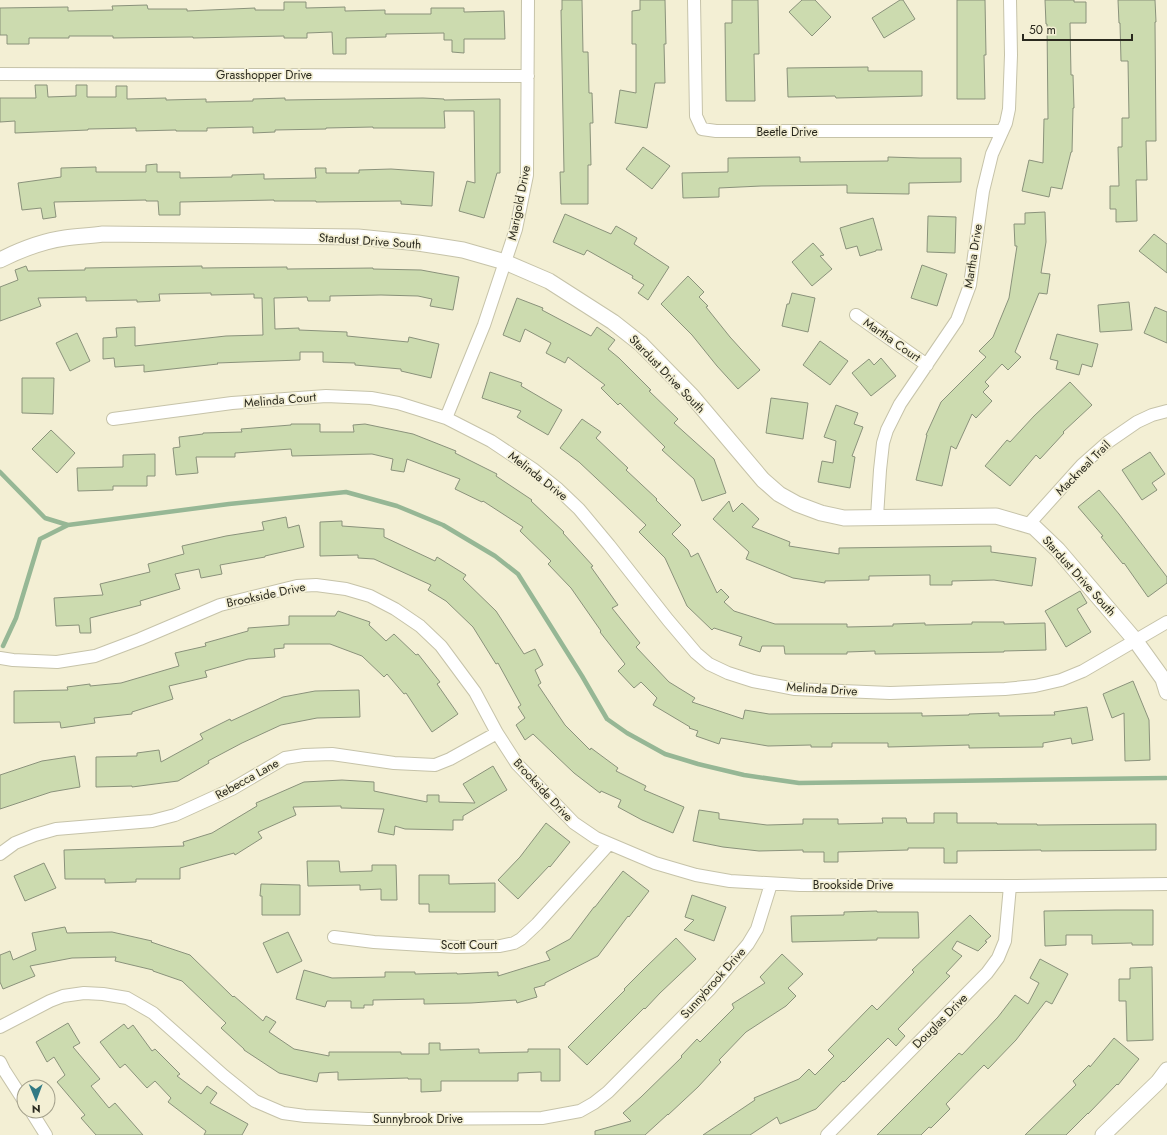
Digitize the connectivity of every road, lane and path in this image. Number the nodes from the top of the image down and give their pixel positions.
1 (528, 0) edge
2 (694, 0) edge
3 (1010, 0) edge
4 (0, 74) edge
5 (528, 76) junction
6 (1002, 131) junction
7 (0, 260) edge
8 (505, 262) junction
9 (856, 315) dead end
10 (927, 365) junction
11 (1167, 412) edge
12 (446, 418) junction
13 (113, 419) dead end
14 (877, 517) junction
15 (1028, 525) junction
16 (1167, 622) edge
17 (1135, 640) junction
18 (0, 658) edge
19 (1167, 692) edge
20 (497, 733) junction
21 (609, 844) junction
22 (0, 854) edge
23 (771, 884) junction
24 (1167, 884) edge
25 (1010, 886) junction
26 (334, 937) dead end
27 (0, 1027) edge
28 (0, 1062) edge
29 (1167, 1070) edge
30 (16, 1089) edge
31 (36, 1119) edge
32 (46, 1135) edge
33 (827, 1135) edge
34 (1103, 1135) edge

1 - 5 street, Marigold Drive
2 - 6 street, Beetle Drive
3 - 6 street, Martha Drive
4 - 5 street, Grasshopper Drive
5 - 8 street, Marigold Drive
6 - 10 street, Martha Drive
7 - 8 street, Stardust Drive South
8 - 12 street, Marigold Drive
8 - 14 street, Stardust Drive South
9 - 10 street, Martha Court
10 - 14 street, Martha Drive
11 - 15 street, Mackneal Trail
12 - 13 street, Melinda Court
12 - 17 street, Melinda Drive
14 - 15 street, Stardust Drive South
15 - 17 street, Stardust Drive South
16 - 17 street, Melinda Drive
17 - 19 street, Stardust Drive South
18 - 20 street, Brookside Drive
20 - 21 street, Brookside Drive
20 - 22 street, Rebecca Lane
21 - 23 street, Brookside Drive
21 - 26 street, Scott Court
23 - 25 street, Brookside Drive
23 - 27 street, Sunnybrook Drive
24 - 25 street, Brookside Drive
25 - 33 street, Douglas Drive
28 - 30 street
29 - 34 street
31 - 32 street

